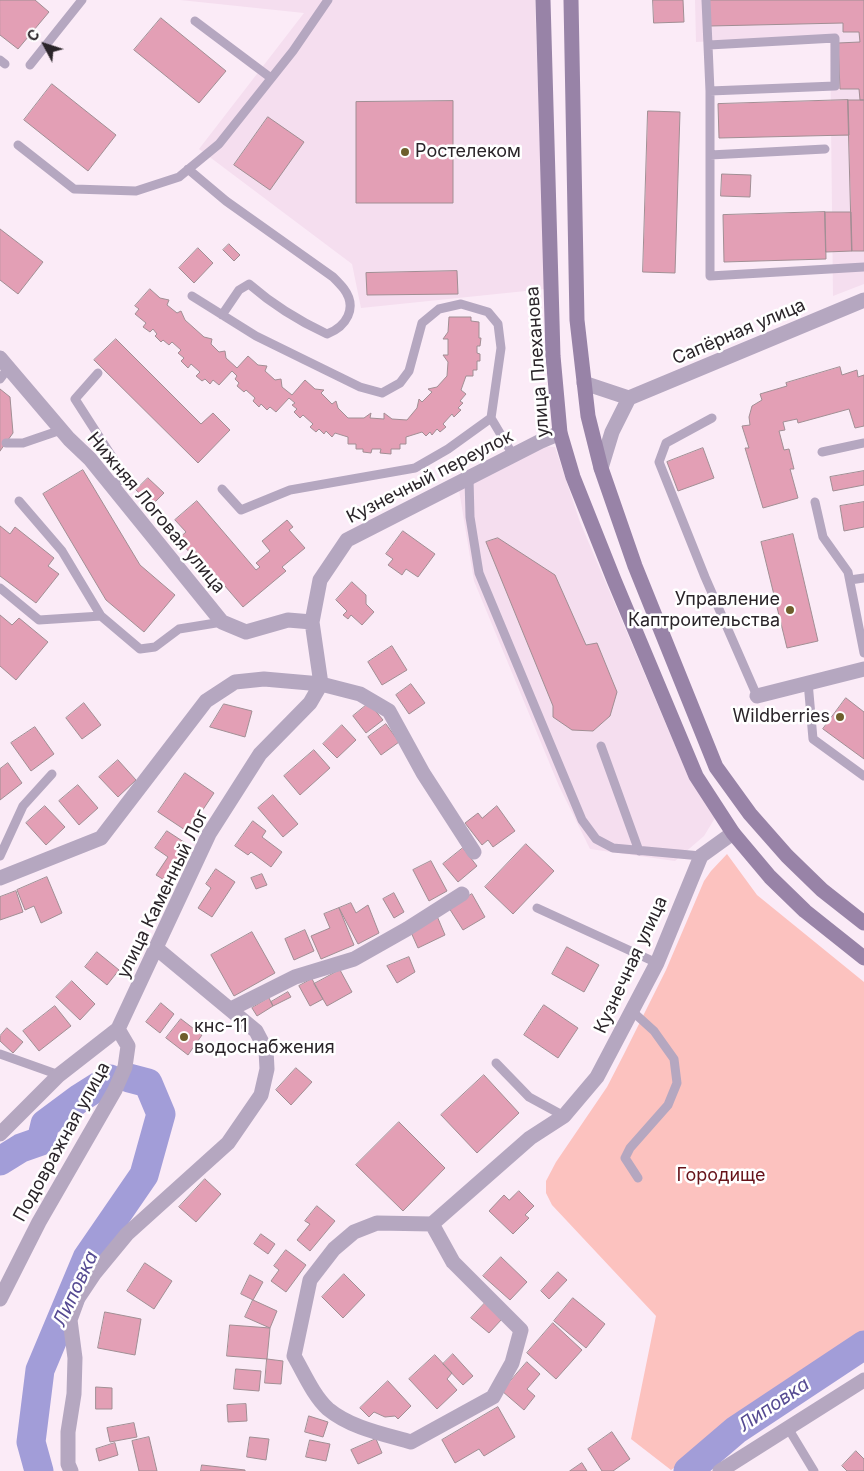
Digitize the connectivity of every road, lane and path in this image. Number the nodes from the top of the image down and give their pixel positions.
1 (82, 0) edge
2 (328, 0) edge
3 (543, 0) edge
4 (571, 0) edge
5 (706, 0) edge
6 (196, 22) dead end
7 (708, 45) junction
8 (30, 65) dead end
9 (271, 78) junction
10 (710, 91) junction
11 (18, 145) dead end
12 (825, 149) dead end
13 (710, 155) junction
14 (188, 169) junction
15 (864, 267) edge
16 (192, 296) dead end
17 (862, 303) edge
18 (222, 315) junction
19 (3, 368) edge
20 (98, 374) dead end
21 (584, 383) junction
22 (629, 398) junction
23 (491, 418) junction
24 (712, 418) dead end
25 (61, 430) junction
26 (560, 433) junction
27 (6, 443) dead end
28 (864, 443) edge
29 (822, 452) dead end
30 (513, 455) junction
31 (601, 468) junction
32 (469, 478) junction
33 (112, 486) junction
34 (222, 489) dead end
35 (19, 501) dead end
36 (815, 502) dead end
37 (864, 578) edge
38 (850, 580) junction
39 (0, 588) edge
40 (101, 616) junction
41 (222, 622) junction
42 (312, 622) junction
43 (864, 653) edge
44 (864, 669) edge
45 (808, 682) junction
46 (321, 684) junction
47 (757, 696) joint
48 (601, 746) dead end
49 (52, 774) dead end
50 (864, 776) edge
51 (733, 833) junction
52 (639, 851) junction
53 (474, 852) dead end
54 (0, 856) edge
55 (701, 856) junction
56 (0, 878) edge
57 (462, 894) dead end
58 (537, 908) dead end
59 (864, 923) edge
60 (156, 948) junction
61 (864, 958) edge
62 (657, 963) junction
63 (231, 1009) junction
64 (632, 1011) junction
65 (118, 1029) junction
66 (0, 1054) edge
67 (496, 1063) dead end
68 (59, 1075) junction
69 (564, 1116) junction
70 (0, 1134) edge
71 (638, 1178) dead end
72 (432, 1224) junction
73 (0, 1299) edge
74 (864, 1380) edge
75 (788, 1428) junction
76 (71, 1471) edge
77 (720, 1471) edge
78 (814, 1471) edge

1 - 8 lane
2 - 9 lane
3 - 26 main road, улица Плеханова
4 - 21 main road
5 - 7 lane
6 - 9 lane
7 - 10 lane
7 - 10 lane
9 - 14 lane
10 - 13 lane
11 - 14 lane
12 - 13 lane
13 - 15 lane
14 - 18 lane
16 - 18 lane
17 - 22 street, Сапёрная улица
18 - 23 lane
19 - 25 street, Нижняя Логовая улица
20 - 33 lane
21 - 22 street
21 - 31 main road
22 - 31 street
23 - 30 lane
23 - 34 lane
24 - 47 lane
25 - 27 lane
25 - 33 street, Нижняя Логовая улица
26 - 30 street, Кузнечный переулок
26 - 51 main road, улица Плеханова
28 - 29 lane
30 - 32 street, Кузнечный переулок
31 - 59 main road
32 - 42 street, Кузнечный переулок
32 - 52 lane
33 - 41 street, Нижняя Логовая улица
35 - 40 lane
36 - 38 lane
37 - 38 lane
38 - 43 lane
39 - 40 lane
40 - 41 lane
41 - 42 street, Нижняя Логовая улица
42 - 46 street, Кузнечный переулок
44 - 45 street
45 - 47 street
45 - 50 lane
46 - 53 street
46 - 56 street
46 - 60 street, улица Каменный Лог
48 - 52 lane
49 - 54 lane
51 - 55 street
51 - 61 main road, улица Плеханова
52 - 55 lane
55 - 62 street, Кузнечная улица
57 - 63 street
58 - 62 lane
60 - 63 street
60 - 65 street, улица Каменный Лог
62 - 64 street, Кузнечная улица
63 - 76 street
64 - 69 street, Кузнечная улица
64 - 71 lane
65 - 68 street
65 - 73 street, Подовражная улица
66 - 68 lane
67 - 69 lane
68 - 70 street
69 - 72 street, Кузнечная улица
72 - 72 street
74 - 75 street
75 - 77 street
75 - 78 lane

